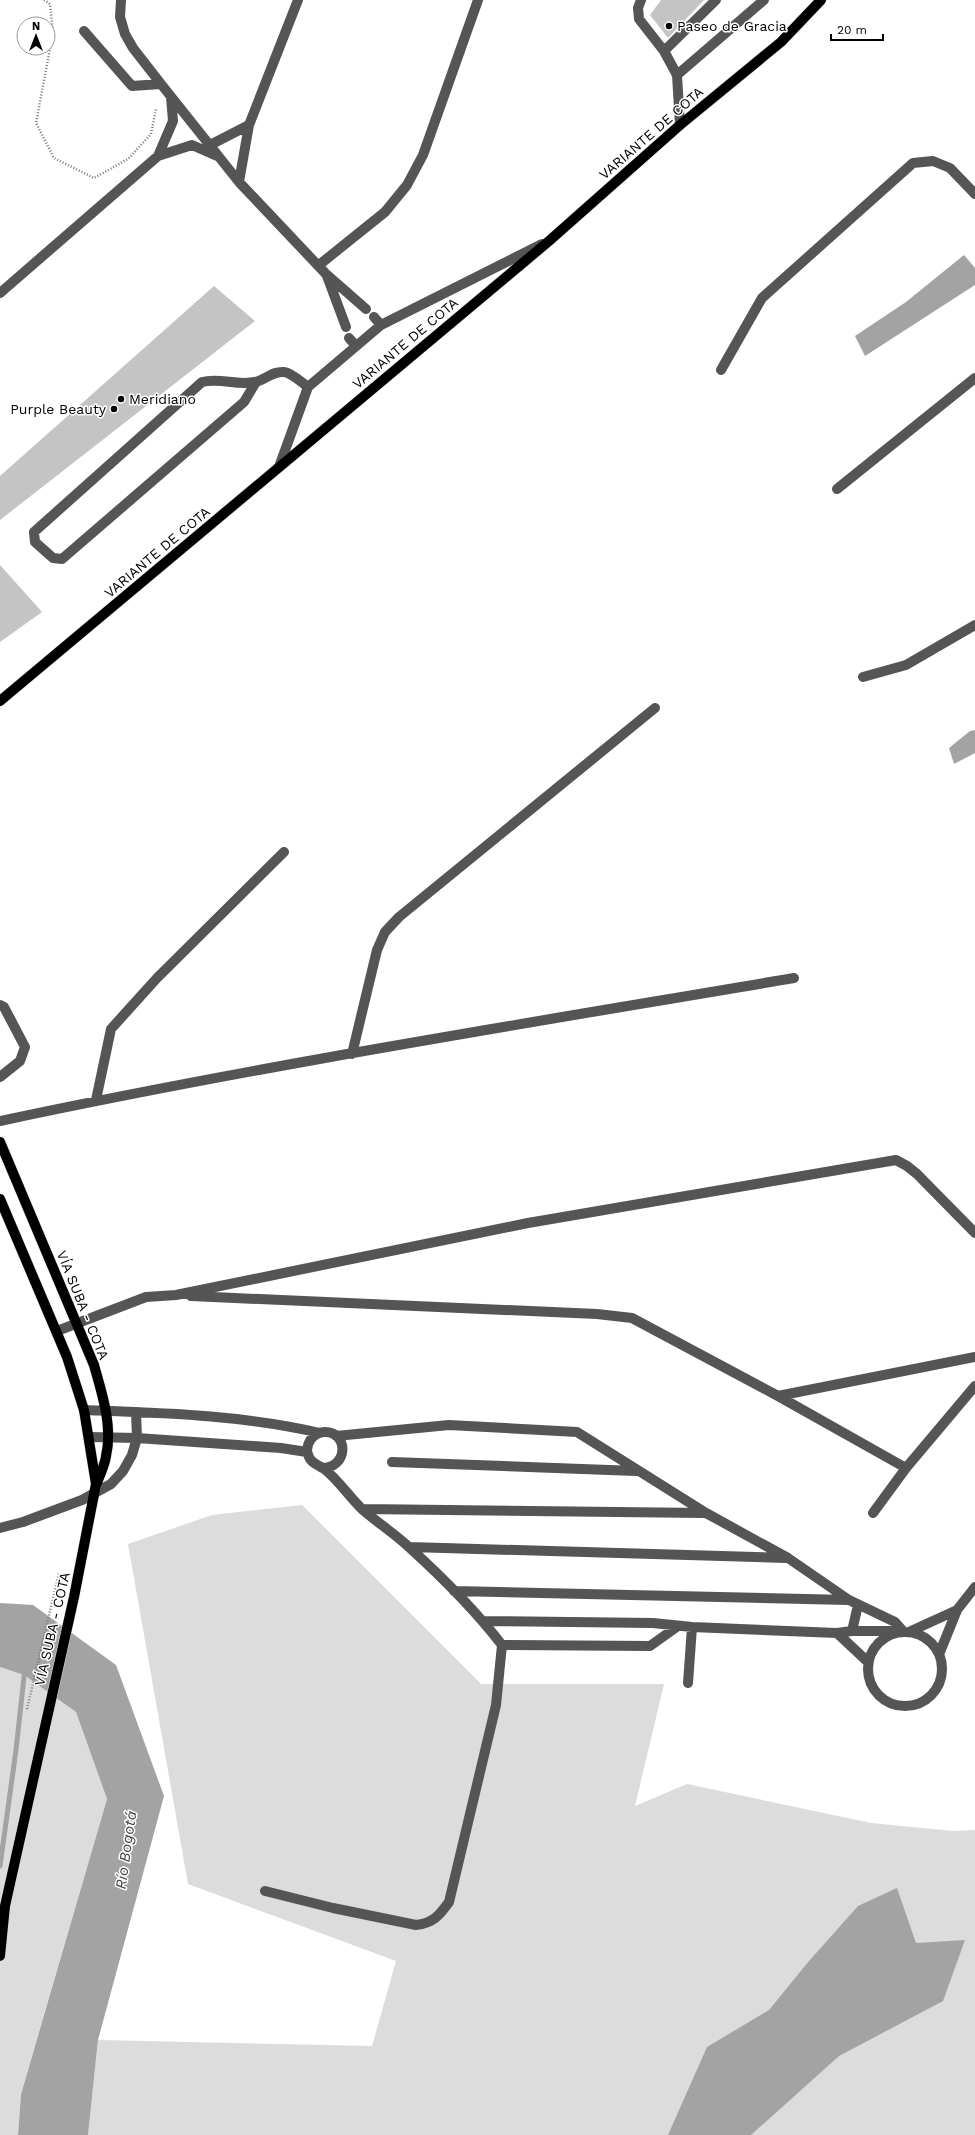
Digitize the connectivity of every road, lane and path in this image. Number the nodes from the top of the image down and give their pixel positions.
1 (44, 0) edge
2 (121, 0) edge
3 (298, 0) edge
4 (478, 0) edge
5 (641, 0) edge
6 (716, 0) edge
7 (764, 0) edge
8 (821, 0) edge
9 (84, 31) dead end
10 (664, 51) junction
11 (677, 75) junction
12 (161, 84) junction
13 (171, 97) junction
14 (156, 109) dead end
15 (249, 125) junction
16 (680, 125) junction
17 (210, 145) junction
18 (158, 156) junction
19 (219, 157) junction
20 (239, 182) junction
21 (975, 194) edge
22 (549, 241) junction
23 (319, 265) junction
24 (326, 274) junction
25 (0, 293) edge
26 (366, 309) dead end
27 (374, 317) dead end
28 (381, 325) junction
29 (346, 326) dead end
30 (349, 338) dead end
31 (356, 346) junction
32 (721, 370) dead end
33 (975, 378) edge
34 (256, 382) junction
35 (308, 387) junction
36 (279, 467) junction
37 (837, 490) dead end
38 (975, 625) edge
39 (863, 677) dead end
40 (0, 701) edge
41 (655, 708) dead end
42 (284, 852) dead end
43 (794, 978) dead end
44 (0, 1005) edge
45 (352, 1054) junction
46 (0, 1077) edge
47 (96, 1100) junction
48 (0, 1121) edge
49 (0, 1142) edge
50 (0, 1199) edge
51 (975, 1232) edge
52 (176, 1295) junction
53 (76, 1323) junction
54 (57, 1330) junction
55 (975, 1357) edge
56 (975, 1386) edge
57 (778, 1396) junction
58 (84, 1410) junction
59 (106, 1411) junction
60 (136, 1412) junction
61 (320, 1433) junction
62 (109, 1436) junction
63 (336, 1436) junction
64 (90, 1437) junction
65 (137, 1438) junction
66 (307, 1452) junction
67 (392, 1462) dead end
68 (322, 1468) junction
69 (906, 1468) junction
70 (636, 1471) junction
71 (96, 1489) junction
72 (362, 1510) junction
73 (706, 1513) junction
74 (873, 1513) dead end
75 (0, 1528) edge
76 (410, 1547) junction
77 (788, 1558) junction
78 (60, 1573) dead end
79 (975, 1587) edge
80 (454, 1591) junction
81 (854, 1602) junction
82 (957, 1610) junction
83 (483, 1621) junction
84 (678, 1626) junction
85 (692, 1627) junction
86 (852, 1631) junction
87 (907, 1631) junction
88 (837, 1633) junction
89 (502, 1645) junction
90 (940, 1652) junction
91 (868, 1662) junction
92 (688, 1683) dead end
93 (28, 1709) dead end
94 (265, 1891) dead end
95 (0, 1956) edge

1 - 14 path
2 - 12 street
3 - 15 street
4 - 23 street
5 - 10 street
6 - 10 street
7 - 11 street
8 - 16 main road, VARIANTE DE COTA
9 - 12 street
10 - 11 street
11 - 16 street
12 - 13 street
13 - 17 street
13 - 18 street
15 - 17 street
15 - 20 street
16 - 22 main road, VARIANTE DE COTA
17 - 19 street
18 - 19 street
18 - 25 street
19 - 20 street
20 - 23 street
21 - 32 street
22 - 28 street
22 - 36 main road, VARIANTE DE COTA
23 - 24 street
24 - 26 street
24 - 29 street
27 - 28 street
28 - 31 street
30 - 31 street
31 - 35 street
33 - 37 street
34 - 34 street
34 - 35 street
35 - 36 street
36 - 40 main road, VARIANTE DE COTA
38 - 39 street
41 - 45 street
42 - 47 street
43 - 45 street
44 - 46 street
45 - 47 street
47 - 48 street
49 - 53 main road, VÍA SUBA - COTA
50 - 54 main road, VÍA SUBA - COTA
51 - 52 street
52 - 53 street
52 - 57 street
53 - 54 street
53 - 59 main road, VÍA SUBA - COTA
54 - 58 main road, VÍA SUBA - COTA
55 - 57 street
56 - 69 street
57 - 69 street
58 - 59 street
58 - 64 main road, VÍA SUBA - COTA
59 - 60 street
59 - 62 main road, VÍA SUBA - COTA
60 - 61 street
60 - 65 street
61 - 63 street
61 - 66 street
62 - 64 street
62 - 65 street
62 - 71 main road, VÍA SUBA - COTA
63 - 68 street
63 - 70 street
64 - 71 main road, VÍA SUBA - COTA
65 - 66 street
65 - 71 street
66 - 68 street
67 - 70 street
68 - 72 street
69 - 74 street
70 - 73 street
71 - 75 street
71 - 95 main road, VÍA SUBA - COTA
72 - 73 street
72 - 76 street
73 - 77 street
76 - 77 street
76 - 80 street
77 - 81 street
78 - 93 path
79 - 82 street
80 - 81 street
80 - 83 street
81 - 86 street
81 - 87 street
82 - 87 street
82 - 90 street
83 - 84 street
83 - 89 street
84 - 85 street
84 - 89 street
85 - 88 street
85 - 92 street
86 - 87 street
86 - 88 street
87 - 90 street
87 - 91 street
88 - 91 street
89 - 94 street
90 - 91 street

